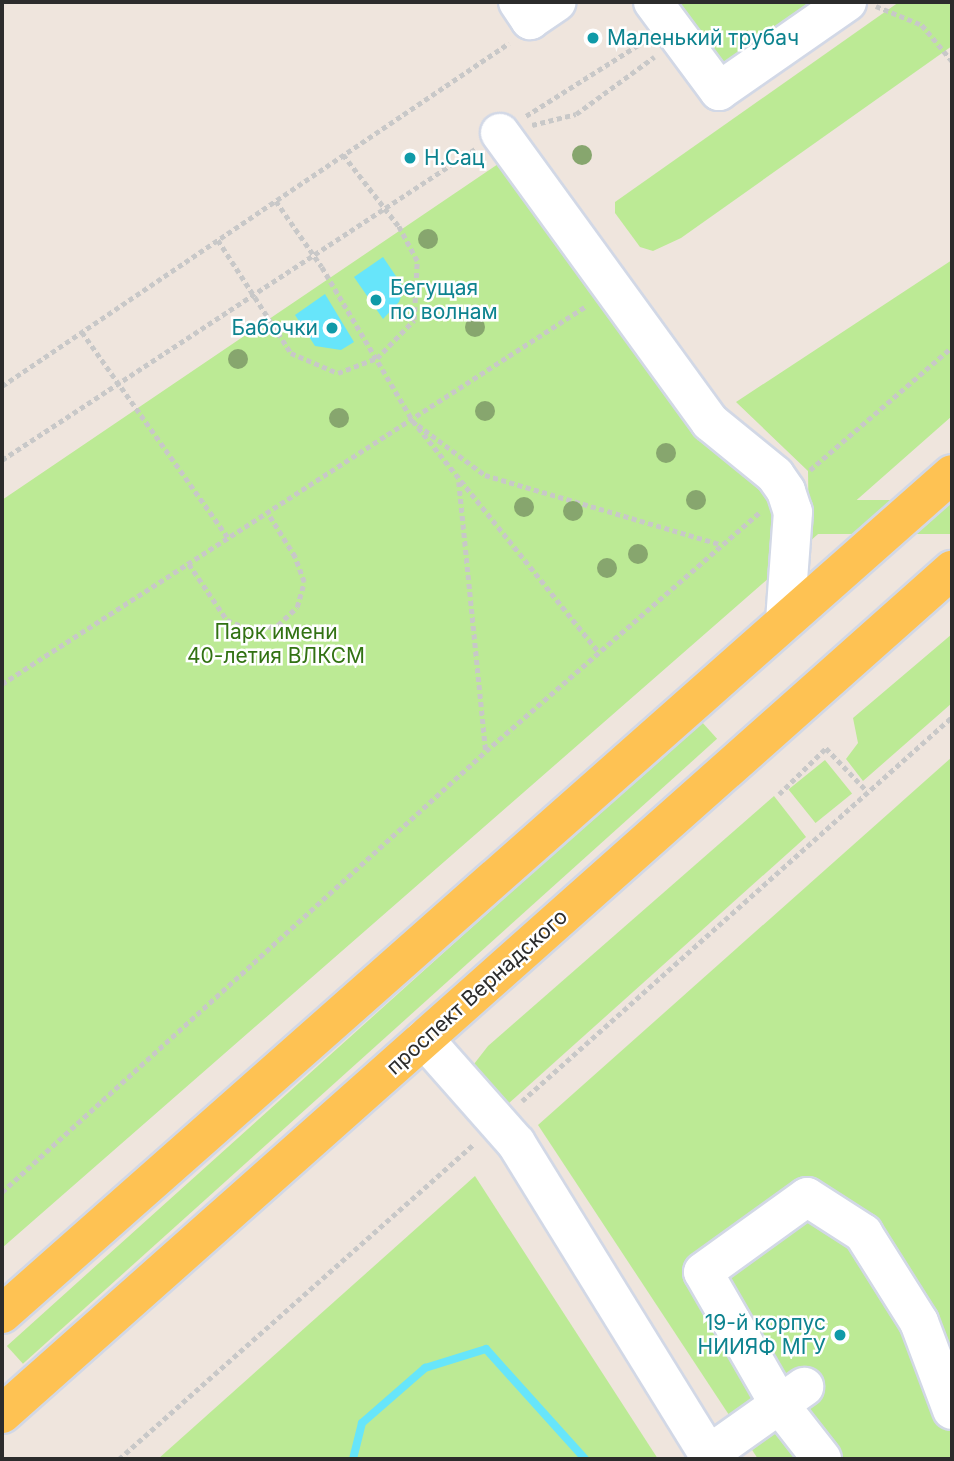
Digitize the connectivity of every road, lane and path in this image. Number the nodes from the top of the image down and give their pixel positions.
1 (557, 2) edge
2 (653, 2) edge
3 (847, 2) edge
4 (866, 2) edge
5 (520, 18) edge
6 (681, 38) junction
7 (629, 50) dead end
8 (952, 61) edge
9 (500, 133) junction
10 (344, 155) junction
11 (276, 201) junction
12 (384, 209) junction
13 (219, 240) junction
14 (314, 256) junction
15 (612, 289) junction
16 (253, 295) junction
17 (82, 332) junction
18 (952, 347) edge
19 (377, 358) junction
20 (120, 383) junction
21 (2, 386) edge
22 (413, 421) junction
23 (2, 460) edge
24 (952, 474) edge
25 (458, 481) junction
26 (786, 491) junction
27 (268, 514) junction
28 (229, 539) junction
29 (720, 545) junction
30 (189, 564) junction
31 (952, 570) edge
32 (785, 622) junction
33 (599, 652) junction
34 (2, 684) edge
35 (952, 717) edge
36 (486, 751) junction
37 (867, 791) junction
38 (779, 794) dead end
39 (424, 1039) junction
40 (497, 1123) junction
41 (2, 1192) edge
42 (2, 1314) edge
43 (792, 1396) junction
44 (952, 1409) edge
45 (2, 1414) edge
46 (709, 1457) edge
47 (119, 1459) edge
48 (822, 1459) edge

1 - 5 lane
2 - 6 lane
3 - 6 lane
4 - 8 path
5 - 10 path
6 - 9 path
7 - 9 path
9 - 12 path
9 - 15 lane
10 - 11 path
10 - 12 path
11 - 13 path
11 - 14 path
12 - 14 path
12 - 19 path
13 - 16 path
13 - 17 path
14 - 16 path
14 - 19 path
15 - 22 path
15 - 26 lane
16 - 19 path
16 - 20 path
17 - 20 path
17 - 21 path
18 - 26 path
19 - 22 path
20 - 23 path
20 - 28 path
22 - 25 path
22 - 27 path
22 - 29 path
24 - 32 main road
25 - 33 path
25 - 36 path
26 - 29 path
26 - 32 lane
27 - 28 path
27 - 30 path
28 - 30 path
29 - 33 path
30 - 34 path
31 - 39 main road, проспект Вернадского
32 - 42 main road
33 - 36 path
35 - 37 path
36 - 41 path
37 - 38 path
37 - 40 path
39 - 40 lane
39 - 45 main road, проспект Вернадского
40 - 46 lane
40 - 47 path
43 - 44 lane
43 - 46 lane
43 - 48 lane

